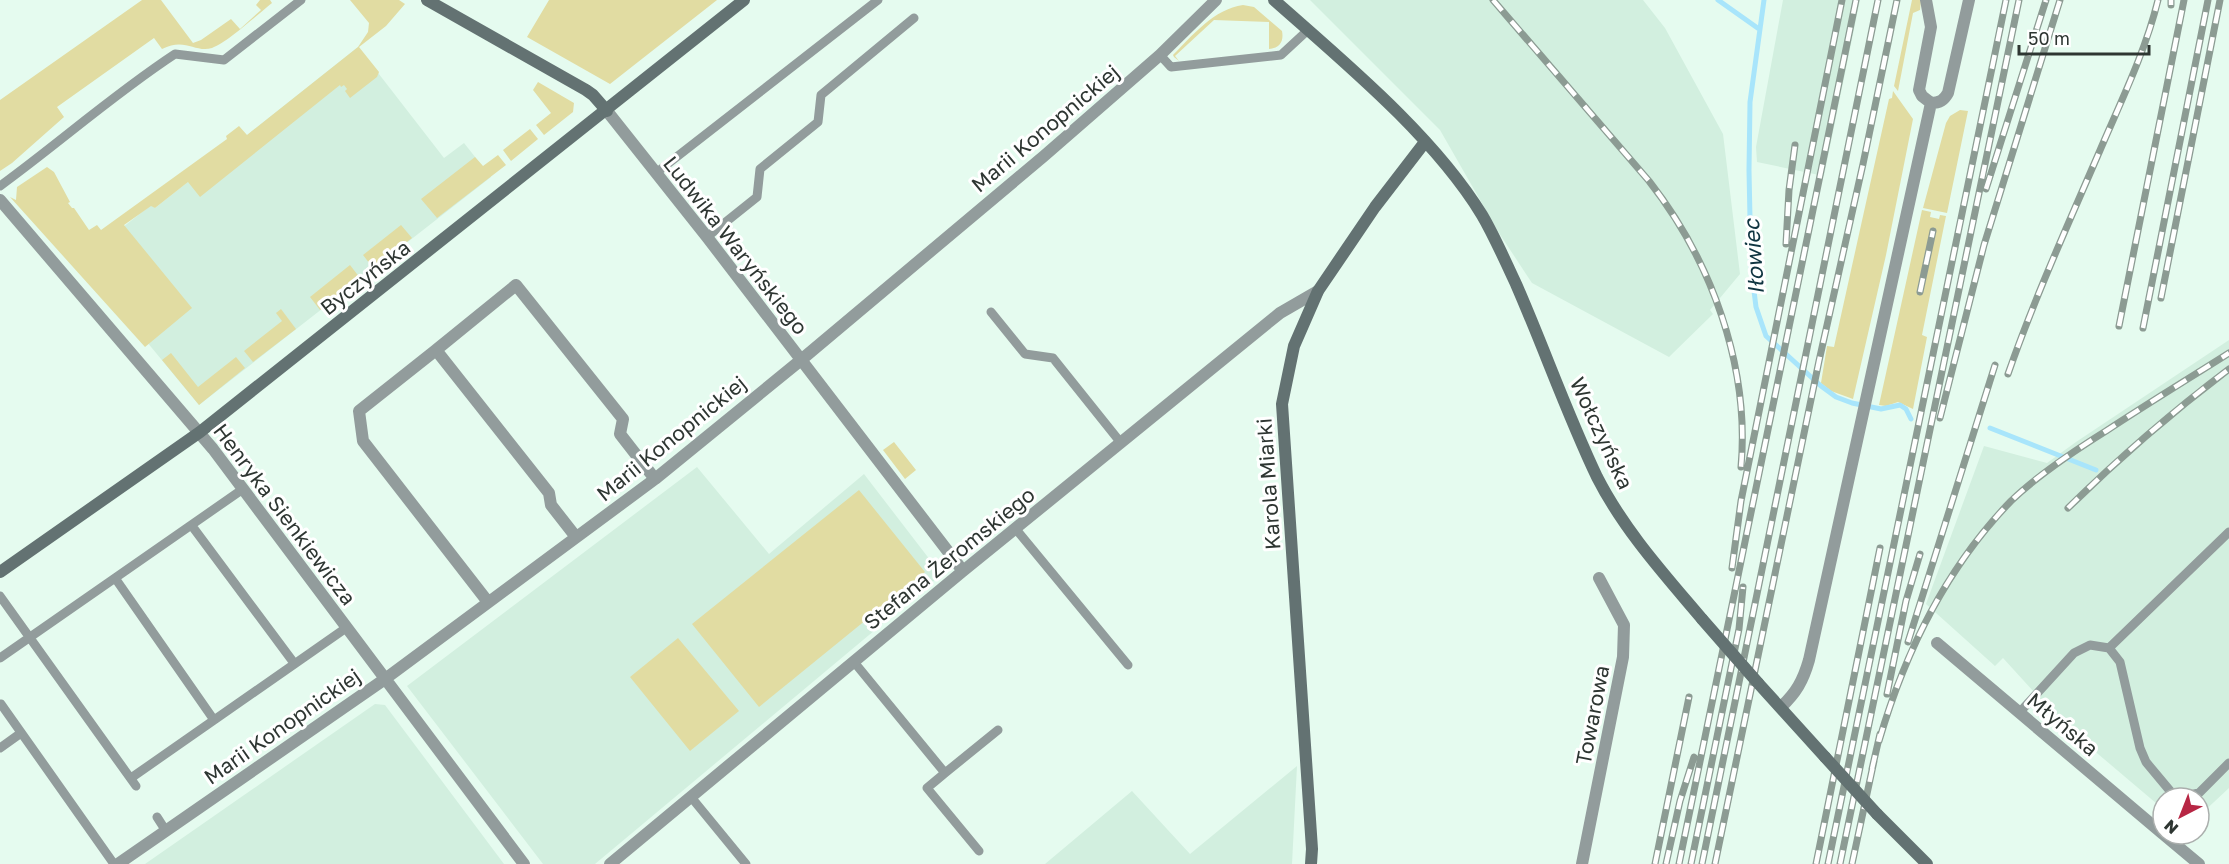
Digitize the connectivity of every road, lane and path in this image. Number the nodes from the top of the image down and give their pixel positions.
1 (301, 0) edge
2 (427, 0) edge
3 (744, 0) edge
4 (878, 0) edge
5 (1216, 0) edge
6 (1274, 0) edge
7 (1926, 0) edge
8 (1968, 0) edge
9 (914, 18) dead end
10 (1308, 30) junction
11 (1160, 55) junction
12 (1931, 103) junction
13 (607, 111) junction
14 (1425, 142) junction
15 (656, 173) junction
16 (0, 186) edge
17 (0, 200) edge
18 (707, 237) junction
19 (1318, 291) junction
20 (991, 312) dead end
21 (436, 350) junction
22 (801, 360) junction
23 (200, 432) junction
24 (1121, 443) junction
25 (655, 479) junction
26 (243, 489) junction
27 (192, 526) junction
28 (1016, 528) junction
29 (2229, 532) edge
30 (576, 537) junction
31 (963, 571) junction
32 (0, 572) edge
33 (1599, 578) dead end
34 (115, 579) junction
35 (0, 596) edge
36 (488, 602) junction
37 (346, 628) junction
38 (30, 638) junction
39 (1937, 643) dead end
40 (2109, 648) junction
41 (0, 658) edge
42 (854, 662) junction
43 (294, 663) junction
44 (1128, 665) dead end
45 (385, 679) junction
46 (1, 704) edge
47 (1781, 707) junction
48 (2019, 712) junction
49 (214, 720) junction
50 (998, 730) dead end
51 (21, 733) junction
52 (0, 747) edge
53 (2229, 764) edge
54 (945, 773) junction
55 (691, 797) junction
56 (157, 817) dead end
57 (2151, 824) edge
58 (166, 831) junction
59 (2177, 846) edge
60 (979, 851) dead end
61 (116, 864) edge
62 (524, 864) edge
63 (610, 864) edge
64 (746, 864) edge
65 (1311, 864) edge
66 (1582, 864) edge
67 (1927, 864) edge
68 (2199, 864) edge

1 - 16 lane
2 - 13 street, Ludwika Waryńskiego
3 - 13 street, Byczyńska
4 - 15 lane
5 - 11 street, Marii Konopnickiej
6 - 10 street, Wołczyńska
7 - 12 street
8 - 12 street
9 - 18 lane
10 - 11 lane
10 - 14 street, Wołczyńska
11 - 22 street, Marii Konopnickiej
12 - 47 street
13 - 15 street, Ludwika Waryńskiego
13 - 23 street, Byczyńska
14 - 19 street, Karola Miarki
14 - 47 street, Wołczyńska, bridge
15 - 18 street, Ludwika Waryńskiego
17 - 23 street, Henryka Sienkiewicza
18 - 22 street, Ludwika Waryńskiego
19 - 24 street, Stefana Żeromskiego
19 - 65 street, Karola Miarki
20 - 24 lane
21 - 25 street
21 - 30 street
21 - 36 street
22 - 25 street, Marii Konopnickiej
22 - 31 street, Ludwika Waryńskiego
23 - 26 street, Henryka Sienkiewicza
23 - 32 street, Byczyńska
24 - 28 street, Stefana Żeromskiego
25 - 30 street, Marii Konopnickiej
26 - 27 lane
26 - 37 street, Henryka Sienkiewicza
27 - 34 lane
27 - 43 lane
28 - 31 street, Stefana Żeromskiego
28 - 44 lane
29 - 40 lane
30 - 36 street, Marii Konopnickiej
31 - 42 street, Stefana Żeromskiego
33 - 66 street, Towarowa
34 - 38 lane
34 - 49 lane
35 - 38 lane
36 - 45 street, Marii Konopnickiej
37 - 43 lane
37 - 45 street, Henryka Sienkiewicza
38 - 41 lane
38 - 49 lane
39 - 48 street, Młyńska
40 - 48 lane
40 - 53 lane
42 - 54 lane
42 - 55 street, Stefana Żeromskiego
43 - 49 lane
45 - 58 street, Marii Konopnickiej
45 - 62 street, Henryka Sienkiewicza
46 - 51 lane
47 - 67 street, Wołczyńska, bridge
48 - 57 street, Młyńska
50 - 54 lane
51 - 52 lane
51 - 61 lane
54 - 60 lane
55 - 63 street, Stefana Żeromskiego
55 - 64 lane
56 - 58 lane
58 - 61 street, Marii Konopnickiej
59 - 68 street, Młyńska

